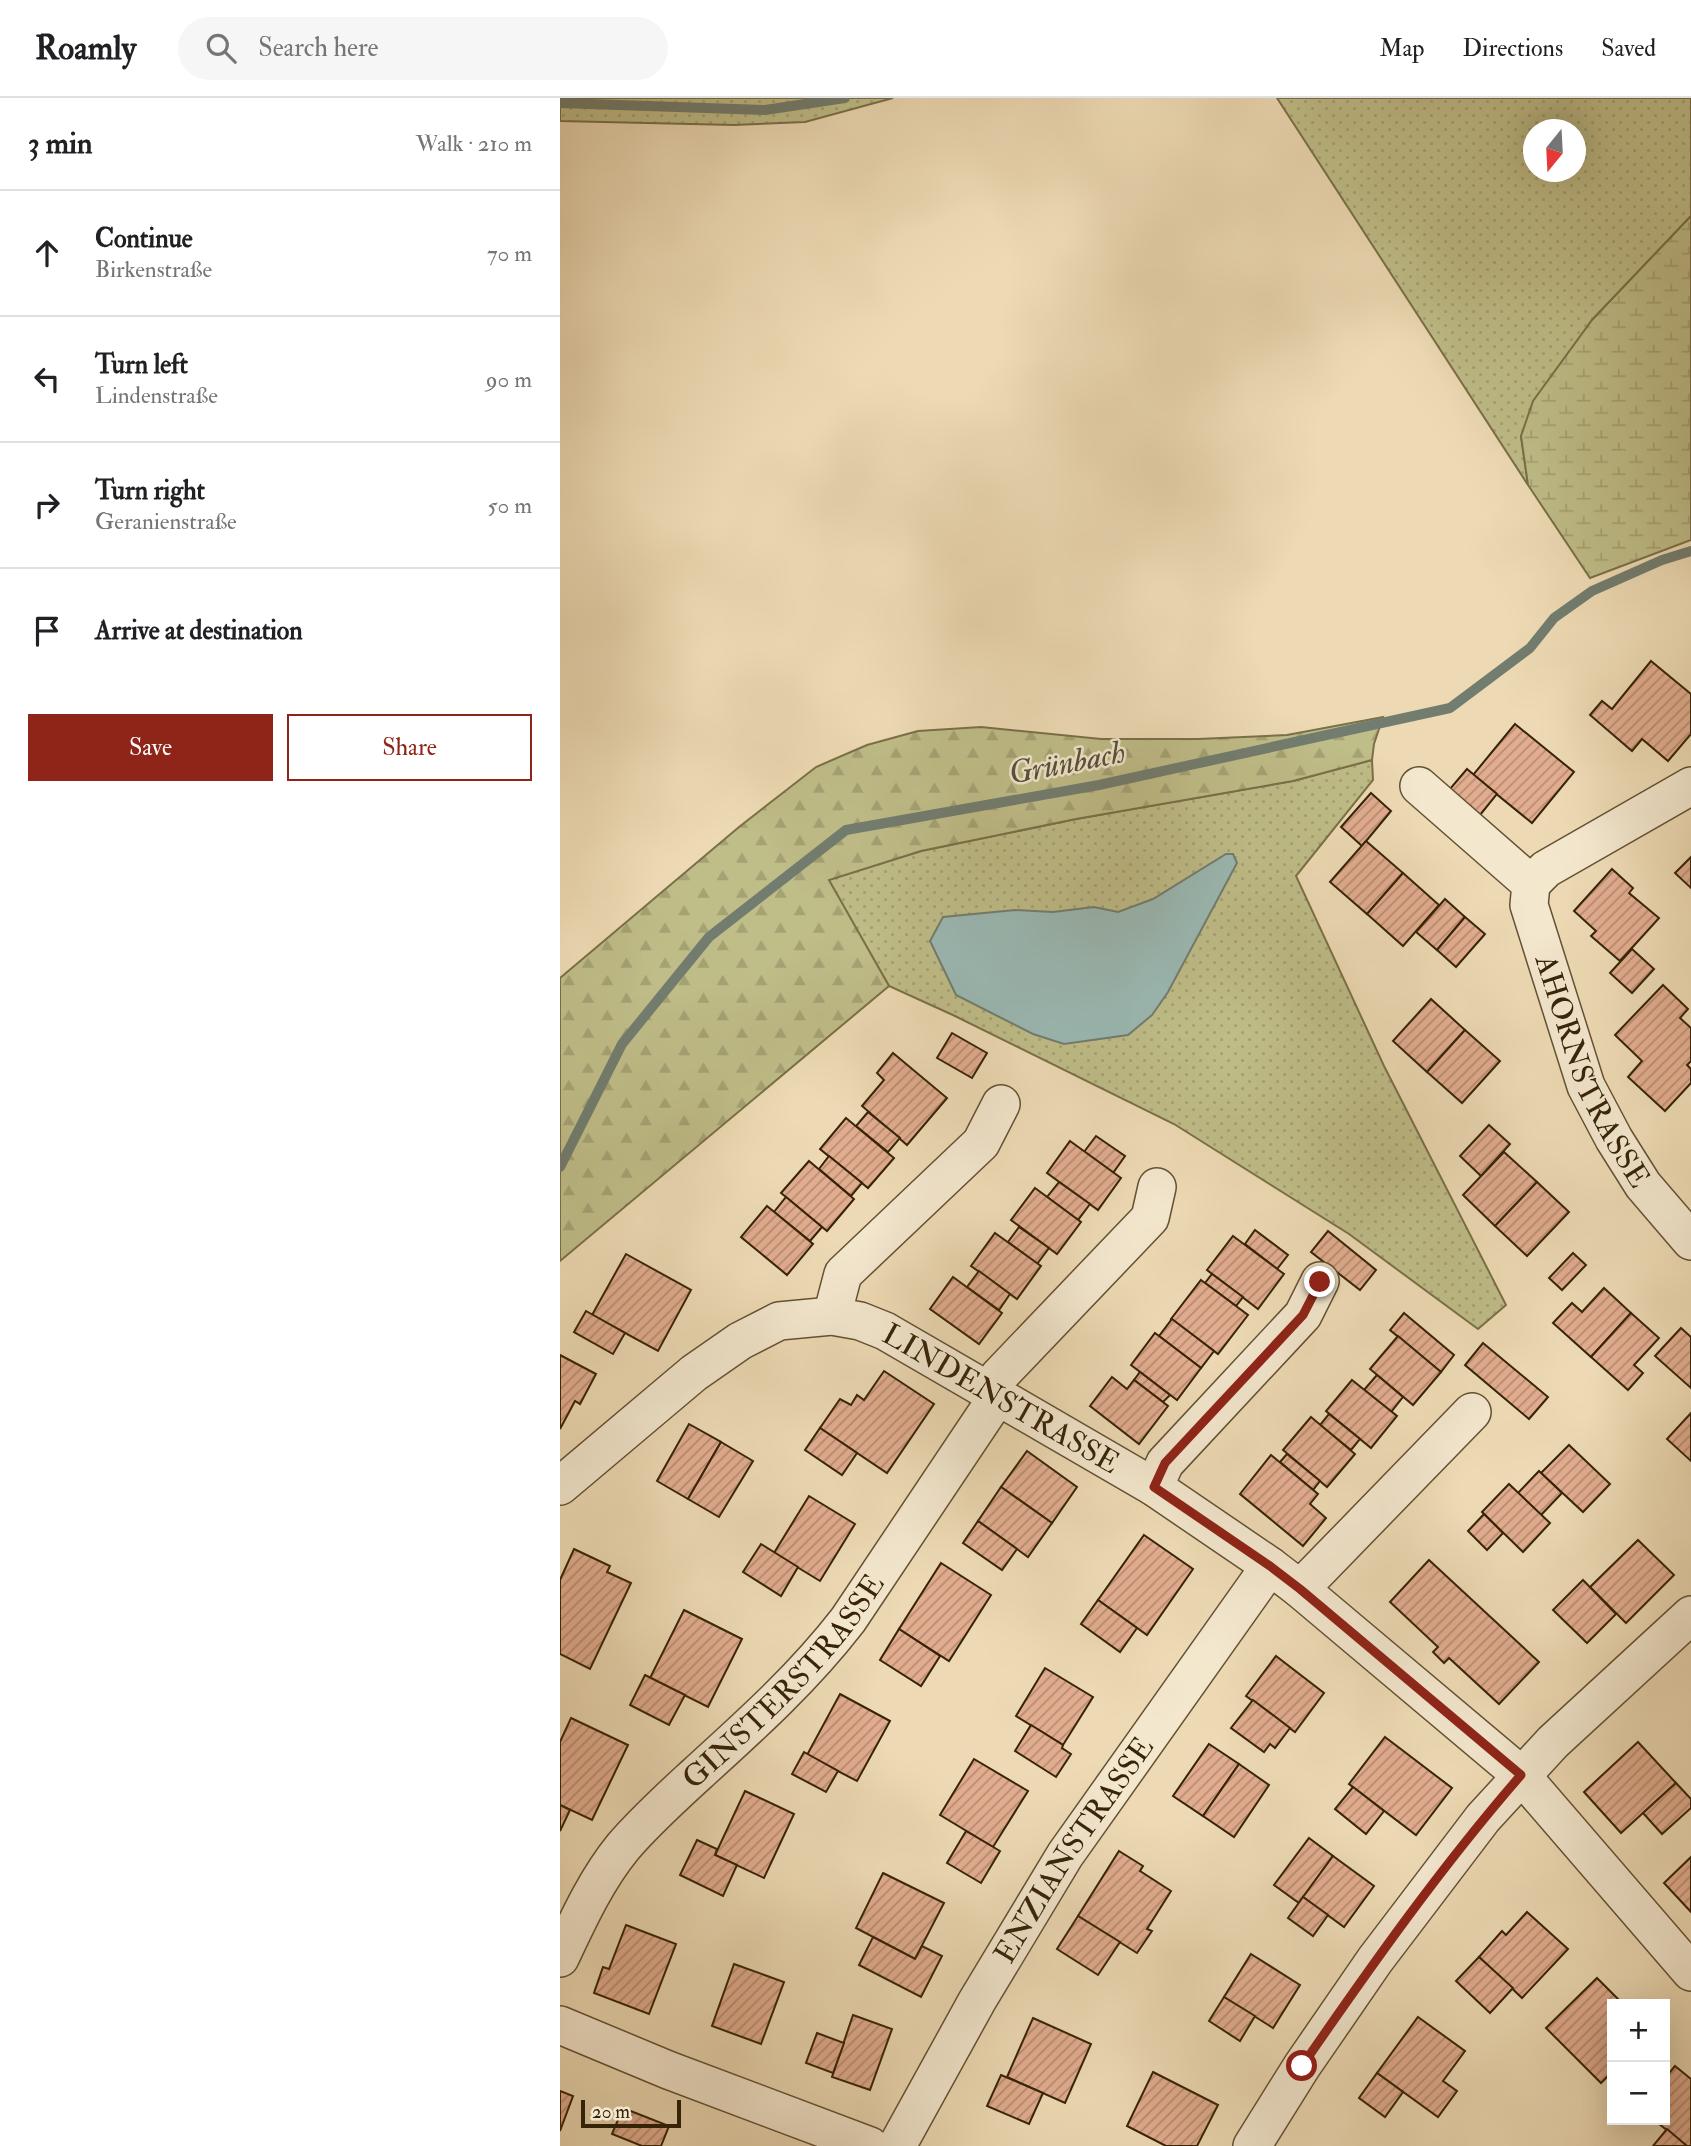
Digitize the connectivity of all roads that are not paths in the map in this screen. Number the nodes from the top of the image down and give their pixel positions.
1 (1419, 786) dead end
2 (1691, 786) edge
3 (1531, 884) junction
4 (1001, 1104) dead end
5 (1157, 1187) dead end
6 (1691, 1241) edge
7 (1320, 1282) dead end
8 (832, 1316) junction
9 (994, 1394) junction
10 (1472, 1412) dead end
11 (560, 1486) edge
12 (1154, 1487) junction
13 (1270, 1566) junction
14 (1300, 1589) junction
15 (1691, 1615) edge
16 (1521, 1775) junction
17 (560, 1958) edge
18 (1691, 1972) edge
19 (560, 2025) edge
20 (870, 2146) edge
21 (897, 2146) edge
22 (1252, 2146) edge

1 - 3 street
2 - 3 street
3 - 6 street, AHORNSTRASSE
4 - 8 street
5 - 9 street, GINSTERSTRASSE
7 - 12 street
8 - 9 street, LINDENSTRASSE
8 - 11 street, LINDENSTRASSE
9 - 12 street, LINDENSTRASSE
9 - 17 street, GINSTERSTRASSE
10 - 14 street
12 - 13 street, LINDENSTRASSE
13 - 14 street, LINDENSTRASSE
13 - 21 street, ENZIANSTRASSE
14 - 16 street, LINDENSTRASSE
15 - 16 street
16 - 18 street, LINDENSTRASSE
16 - 22 street
19 - 20 street

